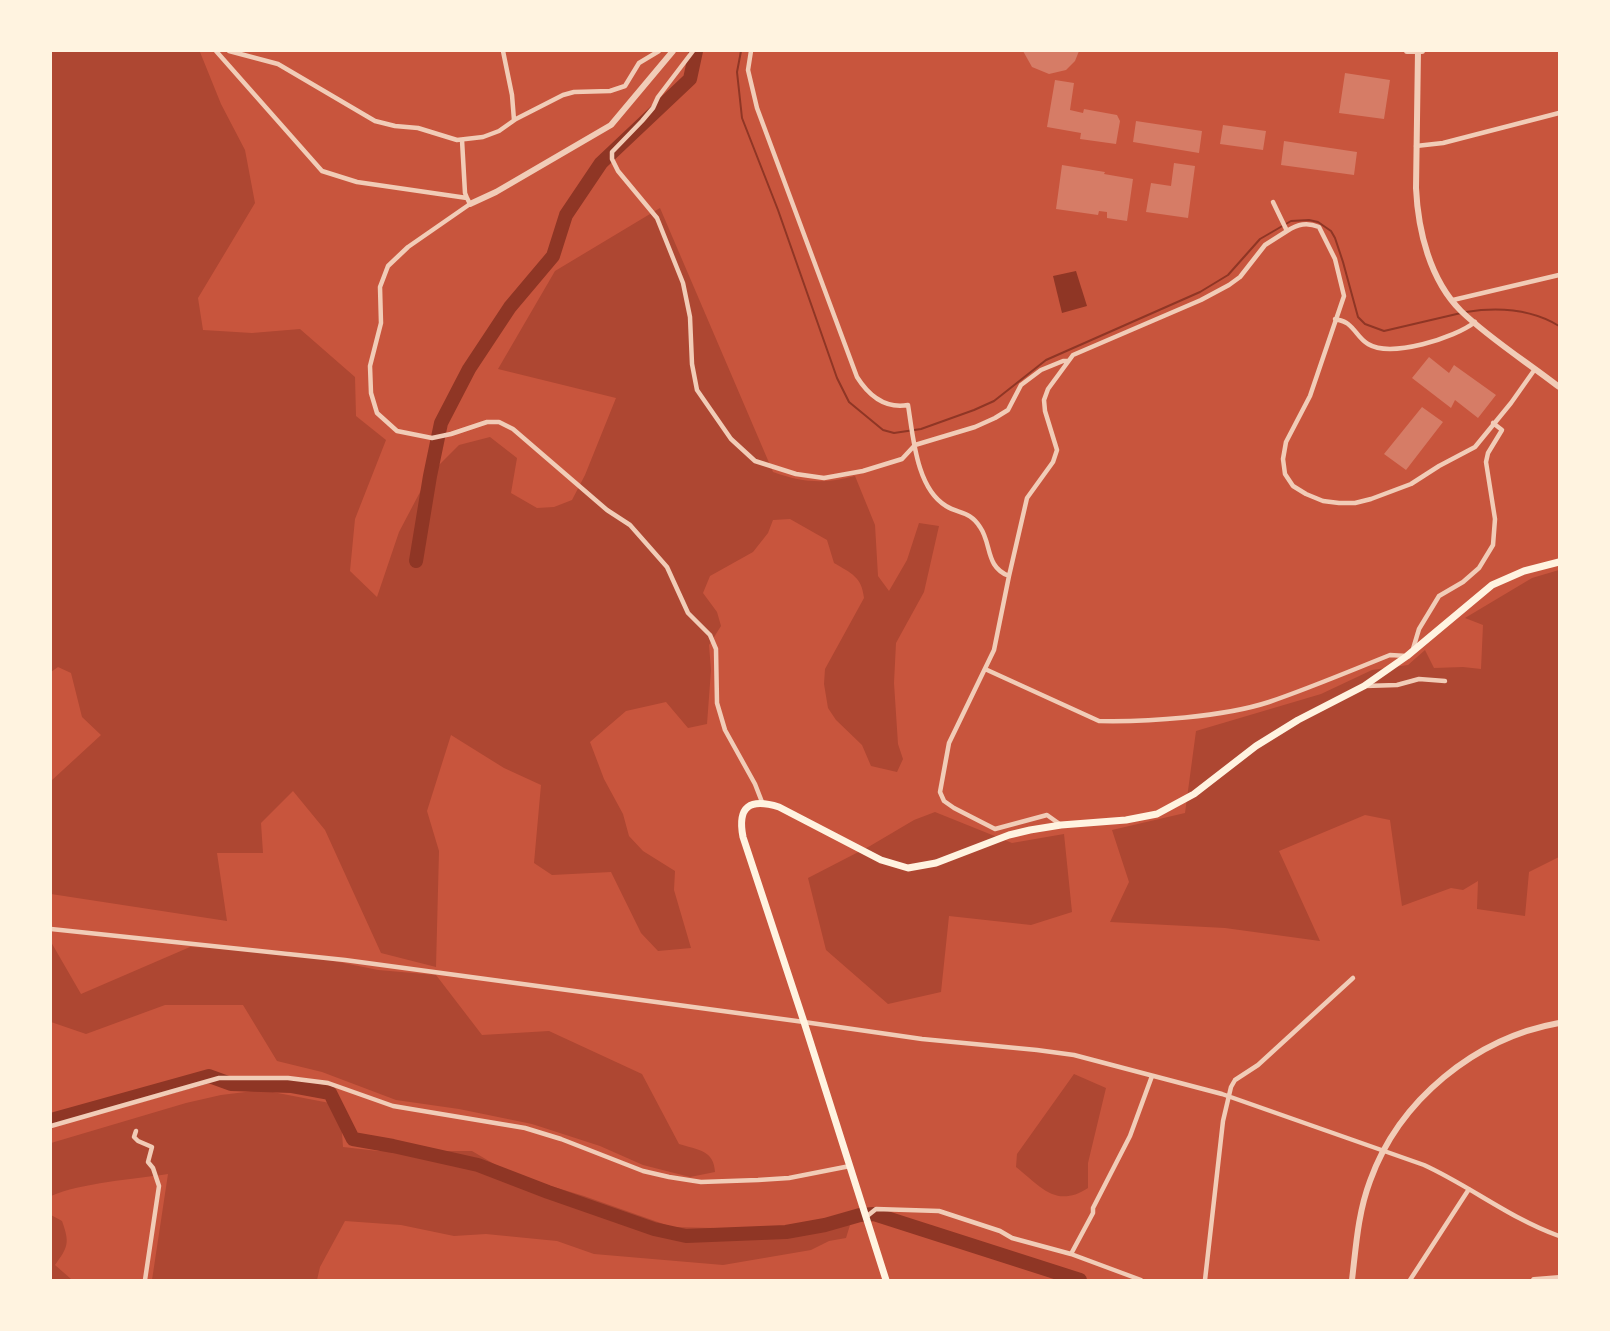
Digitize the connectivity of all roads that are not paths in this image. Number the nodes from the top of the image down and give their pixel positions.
1 (229, 51) edge
2 (503, 51) edge
3 (659, 51) edge
4 (673, 51) edge
5 (693, 51) edge
6 (751, 51) edge
7 (1407, 51) edge
8 (1420, 51) edge
9 (219, 52) edge
10 (1559, 113) edge
11 (514, 120) junction
12 (462, 140) junction
13 (1416, 146) junction
14 (468, 201) junction
15 (1273, 202) dead end
16 (1286, 229) junction
17 (1559, 275) edge
18 (1453, 300) junction
19 (1335, 319) junction
20 (1475, 322) junction
21 (1068, 361) junction
22 (1535, 369) junction
23 (1559, 387) edge
24 (1493, 423) junction
25 (915, 445) junction
26 (1559, 562) edge
27 (1009, 576) junction
28 (1413, 649) junction
29 (1407, 656) junction
30 (985, 669) junction
31 (1445, 681) dead end
32 (1364, 686) junction
33 (762, 802) junction
34 (1061, 825) junction
35 (51, 929) edge
36 (1353, 978) dead end
37 (804, 1022) junction
38 (1559, 1023) edge
39 (1152, 1076) junction
40 (1228, 1096) junction
41 (51, 1126) edge
42 (136, 1131) dead end
43 (1384, 1151) junction
44 (850, 1166) junction
45 (1469, 1189) junction
46 (866, 1217) junction
47 (1559, 1236) edge
48 (1071, 1254) junction
49 (1559, 1278) edge
50 (145, 1280) edge
51 (886, 1280) edge
52 (1141, 1280) edge
53 (1204, 1280) edge
54 (1352, 1280) edge
55 (1410, 1280) edge
56 (1534, 1280) edge

1 - 12 street
2 - 11 street
3 - 11 street
4 - 14 street
5 - 25 street
6 - 25 street
7 - 8 street
8 - 13 street
9 - 14 street
10 - 13 street
11 - 12 street
12 - 14 street
13 - 18 street
14 - 33 street
15 - 16 street
16 - 19 street
16 - 21 street
17 - 18 street
18 - 20 street
19 - 20 street
19 - 24 street
20 - 22 street
21 - 25 street
21 - 27 street
22 - 23 street
22 - 24 street
24 - 28 street
25 - 27 street
26 - 28 main road
27 - 30 street
28 - 29 main road
29 - 30 street
29 - 32 main road
30 - 34 street
31 - 32 street
32 - 34 main road
33 - 34 main road
33 - 37 main road
35 - 37 street
36 - 40 street
37 - 39 street
37 - 44 main road
38 - 43 street
39 - 40 street
39 - 48 street
40 - 43 street
40 - 53 street
41 - 44 street
42 - 50 street
43 - 45 street
43 - 54 street
44 - 46 main road
45 - 47 street
45 - 55 street
46 - 48 street
46 - 51 main road
48 - 52 street
49 - 56 street

